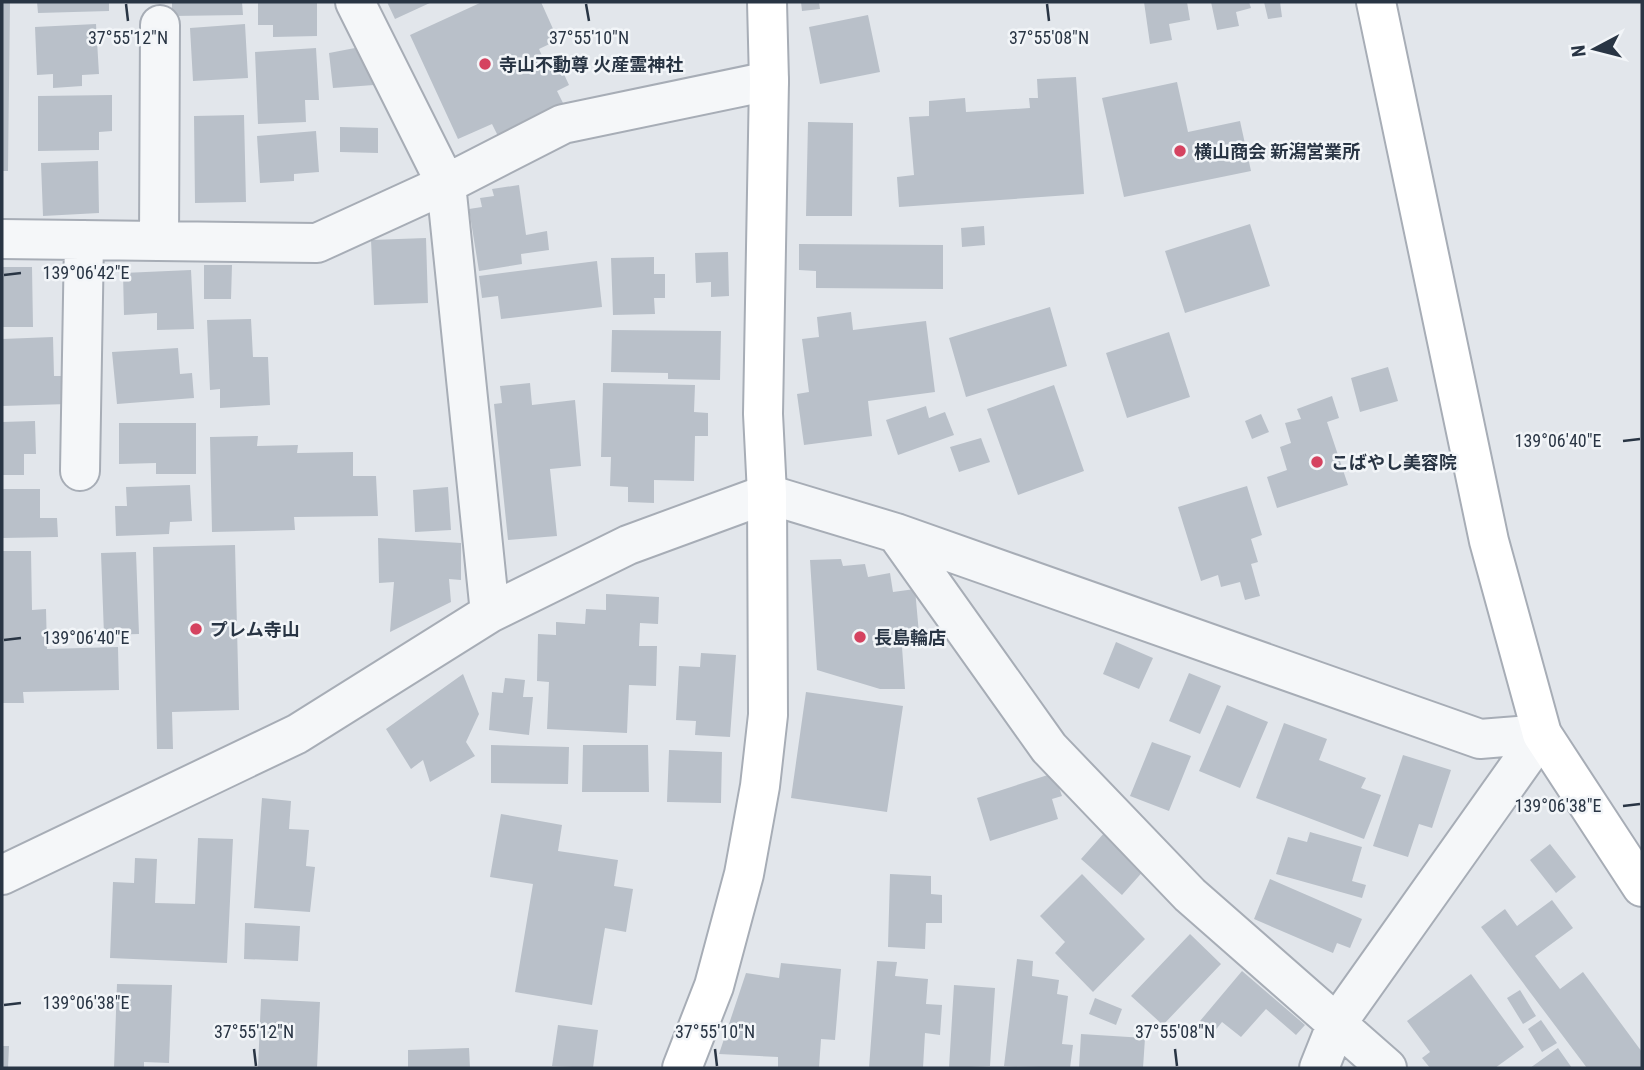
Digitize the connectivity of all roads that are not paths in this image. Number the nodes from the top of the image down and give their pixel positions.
1 (355, 2) edge
2 (767, 2) edge
3 (1376, 2) edge
4 (160, 25) dead end
5 (769, 81) junction
6 (446, 184) junction
7 (2, 239) edge
8 (84, 240) junction
9 (159, 241) junction
10 (80, 471) dead end
11 (767, 494) junction
12 (896, 533) junction
13 (490, 613) junction
14 (1542, 734) junction
15 (2, 875) edge
16 (1642, 887) edge
17 (1337, 1023) junction
18 (682, 1068) edge
19 (1319, 1068) edge
20 (1387, 1068) edge

1 - 6 street
2 - 5 street
3 - 14 street
4 - 9 street
5 - 6 street
5 - 11 street
6 - 9 street
6 - 13 street
7 - 8 street
8 - 9 street
8 - 10 street
11 - 12 street
11 - 13 street
11 - 18 street
12 - 14 street
12 - 17 street
13 - 15 street
14 - 16 street
14 - 17 street
17 - 19 street
17 - 20 street

